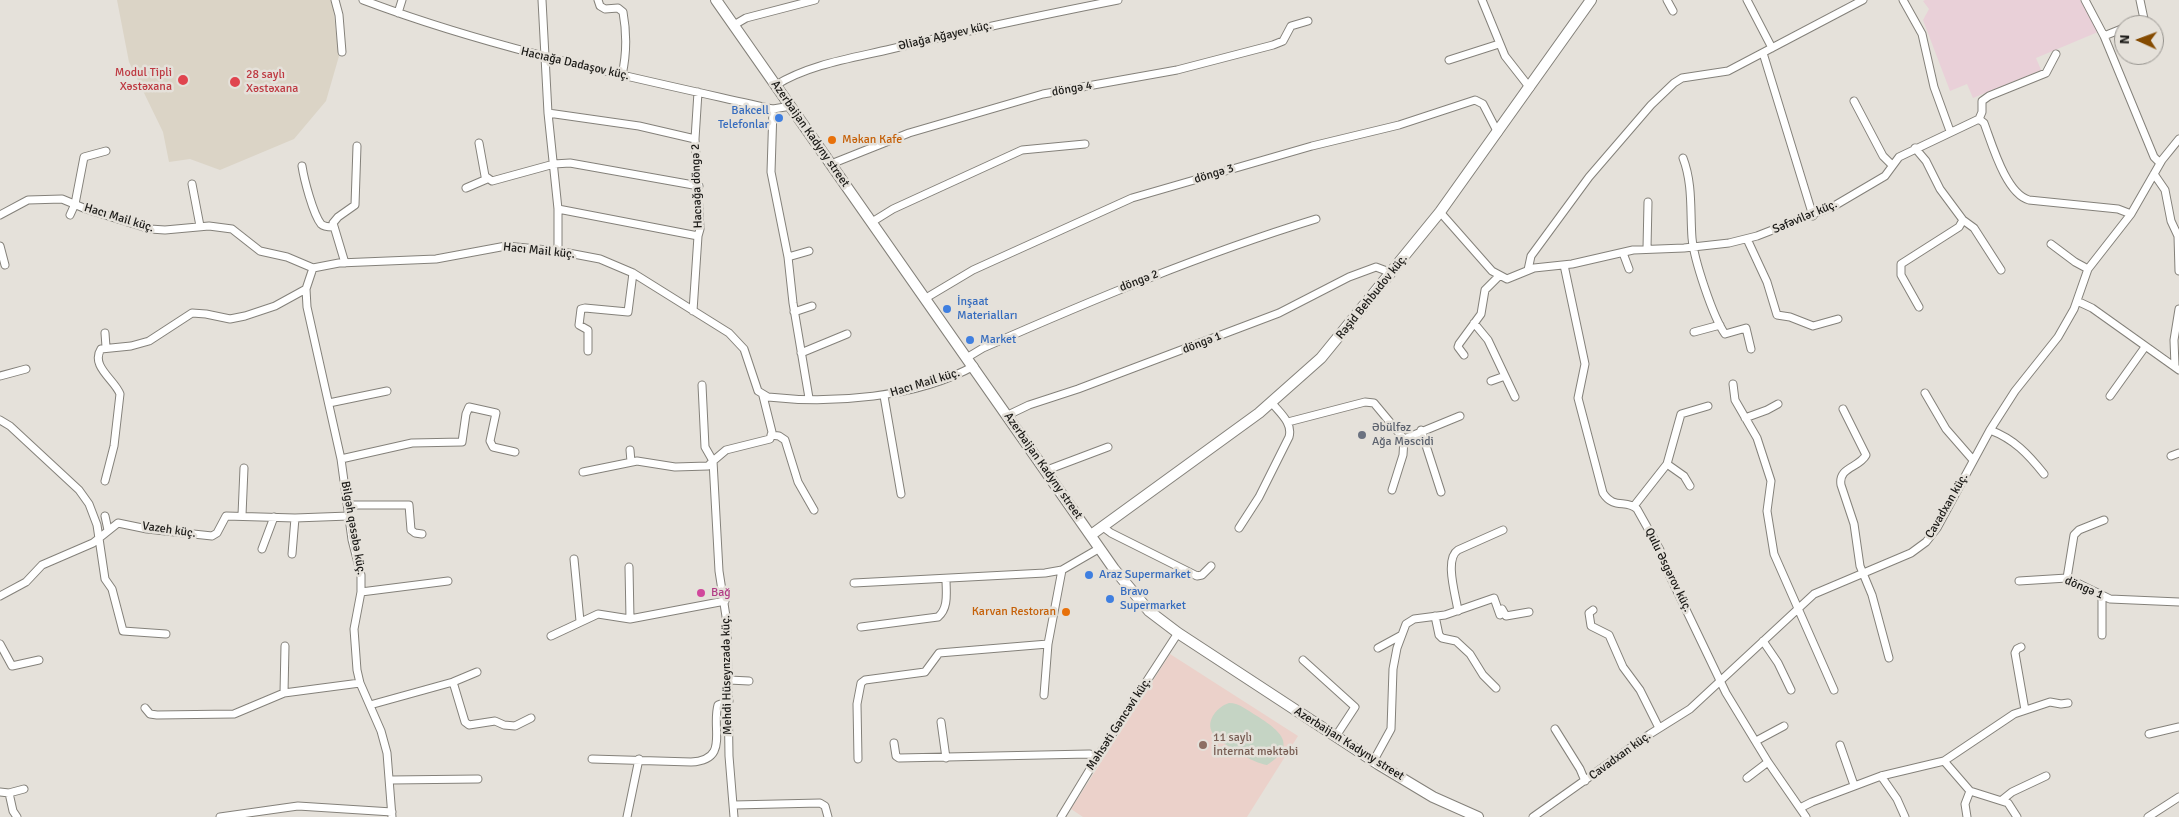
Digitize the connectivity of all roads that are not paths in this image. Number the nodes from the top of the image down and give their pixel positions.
1 (336, 0) edge
2 (363, 0) edge
3 (402, 0) edge
4 (542, 0) edge
5 (598, 0) edge
6 (716, 0) edge
7 (814, 0) edge
8 (1118, 0) edge
9 (1482, 0) edge
10 (1591, 0) edge
11 (1667, 0) edge
12 (1747, 0) edge
13 (1863, 0) edge
14 (1903, 0) edge
15 (2085, 0) edge
16 (2140, 0) edge
17 (1673, 11) dead end
18 (398, 13) junction
19 (2143, 15) edge
20 (1308, 21) dead end
21 (734, 25) junction
22 (2114, 32) edge
23 (2104, 36) junction
24 (1499, 44) junction
25 (1772, 48) junction
26 (342, 52) dead end
27 (1762, 53) junction
28 (2056, 54) dead end
29 (546, 57) junction
30 (1450, 60) dead end
31 (622, 75) junction
32 (776, 85) junction
33 (1530, 88) junction
34 (698, 92) junction
35 (1854, 101) dead end
36 (791, 106) junction
37 (773, 109) junction
38 (548, 113) junction
39 (1979, 119) junction
40 (1950, 131) junction
41 (1498, 133) junction
42 (695, 139) junction
43 (2179, 139) edge
44 (479, 143) dead end
45 (1085, 144) dead end
46 (357, 146) dead end
47 (1915, 148) junction
48 (106, 151) dead end
49 (1682, 158) dead end
50 (2160, 163) junction
51 (554, 164) junction
52 (831, 164) junction
53 (1892, 165) junction
54 (302, 166) dead end
55 (2154, 174) junction
56 (487, 179) junction
57 (192, 184) dead end
58 (699, 186) junction
59 (466, 188) dead end
60 (1648, 202) dead end
61 (75, 204) junction
62 (558, 209) junction
63 (1440, 212) junction
64 (2131, 214) junction
65 (0, 215) edge
66 (70, 215) dead end
67 (1813, 216) junction
68 (1316, 219) dead end
69 (1963, 220) junction
70 (872, 222) junction
71 (200, 226) junction
72 (333, 227) junction
73 (2178, 231) edge
74 (698, 236) junction
75 (1747, 239) junction
76 (2051, 244) dead end
77 (0, 246) edge
78 (1694, 247) junction
79 (1647, 248) junction
80 (558, 251) junction
81 (809, 251) dead end
82 (1623, 253) junction
83 (788, 257) junction
84 (345, 263) junction
85 (5, 265) dead end
86 (1564, 265) junction
87 (313, 268) junction
88 (1629, 269) dead end
89 (2088, 269) junction
90 (1528, 270) junction
91 (2001, 270) dead end
92 (2179, 270) edge
93 (633, 272) junction
94 (1392, 273) junction
95 (1499, 276) junction
96 (306, 289) junction
97 (926, 298) junction
98 (2077, 301) junction
99 (812, 306) dead end
100 (1919, 306) dead end
101 (2179, 309) edge
102 (693, 311) junction
103 (794, 312) junction
104 (1838, 319) dead end
105 (2178, 321) edge
106 (1474, 323) junction
107 (1720, 325) junction
108 (1694, 332) dead end
109 (105, 333) dead end
110 (847, 334) dead end
111 (2146, 346) junction
112 (106, 347) junction
113 (1752, 349) dead end
114 (588, 351) dead end
115 (801, 353) junction
116 (1464, 355) dead end
117 (968, 357) junction
118 (974, 366) junction
119 (2177, 368) edge
120 (26, 369) dead end
121 (0, 376) edge
122 (1504, 376) junction
123 (1491, 381) dead end
124 (1733, 384) dead end
125 (702, 385) dead end
126 (386, 391) dead end
127 (1925, 393) dead end
128 (764, 396) junction
129 (884, 396) junction
130 (2110, 396) dead end
131 (1515, 397) dead end
132 (809, 398) junction
133 (1272, 403) junction
134 (329, 404) junction
135 (1778, 404) dead end
136 (1708, 406) dead end
137 (1843, 409) dead end
138 (1008, 415) junction
139 (1460, 416) dead end
140 (1745, 418) junction
141 (0, 420) edge
142 (1288, 422) junction
143 (1421, 430) junction
144 (1990, 430) junction
145 (772, 435) junction
146 (1404, 439) junction
147 (1108, 447) dead end
148 (630, 450) dead end
149 (515, 452) dead end
150 (2179, 453) edge
151 (2172, 456) dead end
152 (341, 459) junction
153 (1973, 460) junction
154 (713, 461) junction
155 (631, 462) junction
156 (1667, 464) junction
157 (244, 468) dead end
158 (1047, 470) junction
159 (583, 472) dead end
160 (2044, 474) dead end
161 (105, 481) dead end
162 (1690, 486) dead end
163 (1392, 490) dead end
164 (1441, 492) dead end
165 (901, 494) dead end
166 (348, 505) junction
167 (1634, 506) junction
168 (814, 510) dead end
169 (242, 515) junction
170 (105, 516) dead end
171 (349, 516) junction
172 (274, 518) junction
173 (295, 518) junction
174 (2104, 520) dead end
175 (1103, 527) junction
176 (1239, 528) dead end
177 (108, 530) junction
178 (1503, 530) dead end
179 (422, 534) dead end
180 (1091, 535) junction
181 (99, 540) junction
182 (1100, 548) junction
183 (262, 549) dead end
184 (292, 554) dead end
185 (574, 559) dead end
186 (1211, 566) dead end
187 (629, 567) dead end
188 (1062, 570) junction
189 (1862, 573) junction
190 (2067, 578) junction
191 (946, 579) junction
192 (448, 581) dead end
193 (2019, 581) dead end
194 (854, 583) dead end
195 (361, 592) junction
196 (0, 596) edge
197 (2102, 597) junction
198 (1494, 598) junction
199 (725, 601) junction
200 (2179, 602) edge
201 (1593, 610) dead end
202 (1797, 610) junction
203 (1458, 611) junction
204 (1529, 612) dead end
205 (1500, 615) dead end
206 (1436, 616) junction
207 (630, 619) junction
208 (580, 621) junction
209 (861, 627) dead end
210 (1178, 633) junction
211 (166, 634) dead end
212 (2102, 634) dead end
213 (551, 636) dead end
214 (1400, 636) junction
215 (1764, 641) junction
216 (0, 644) edge
217 (1048, 644) junction
218 (285, 646) dead end
219 (2021, 647) dead end
220 (1378, 648) dead end
221 (1889, 658) dead end
222 (39, 660) dead end
223 (1303, 660) dead end
224 (8, 662) junction
225 (0, 665) edge
226 (477, 672) dead end
227 (729, 680) junction
228 (1720, 680) junction
229 (749, 681) dead end
230 (453, 682) junction
231 (360, 683) junction
232 (1496, 688) dead end
233 (1791, 690) dead end
234 (1834, 690) dead end
235 (284, 693) junction
236 (1044, 695) dead end
237 (729, 701) junction
238 (2068, 703) dead end
239 (370, 705) junction
240 (145, 708) dead end
241 (2026, 710) junction
242 (530, 718) dead end
243 (941, 722) dead end
244 (1784, 726) dead end
245 (2179, 727) edge
246 (1658, 728) junction
247 (1555, 729) dead end
248 (2149, 734) dead end
249 (1336, 736) junction
250 (1756, 741) junction
251 (894, 743) dead end
252 (1840, 745) dead end
253 (1098, 756) junction
254 (946, 758) junction
255 (592, 759) dead end
256 (639, 759) junction
257 (858, 759) dead end
258 (1374, 760) junction
259 (1944, 761) junction
260 (1768, 762) junction
261 (1881, 776) junction
262 (2046, 776) dead end
263 (1747, 778) dead end
264 (478, 779) dead end
265 (391, 780) junction
266 (1585, 781) junction
267 (1854, 785) junction
268 (24, 788) dead end
269 (1970, 791) junction
270 (0, 792) edge
271 (9, 793) junction
272 (2179, 797) edge
273 (2002, 800) junction
274 (734, 805) junction
275 (1800, 808) junction
276 (392, 815) edge
277 (17, 817) edge
278 (220, 817) edge
279 (627, 817) edge
280 (734, 817) edge
281 (828, 817) edge
282 (1062, 817) edge
283 (1478, 817) edge
284 (1533, 817) edge
285 (1806, 817) edge
286 (1905, 817) edge
287 (1967, 817) edge
288 (2017, 817) edge
289 (2148, 817) edge

1 - 26 street
2 - 18 street, Hacıağa Dadaşov küç.
3 - 18 street
4 - 29 street
5 - 31 street
6 - 21 main road, Azerbaijan Kadyny street
7 - 21 street
8 - 32 street, Əliağa Ağayev küç.
9 - 24 street
10 - 33 main road, Rəşid Behbudov küç.
11 - 17 street
12 - 25 street
13 - 25 street
14 - 40 street
15 - 23 street
16 - 19 street
18 - 29 street, Hacıağa Dadaşov küç.
20 - 52 street, döngə 4
21 - 32 main road, Azerbaijan Kadyny street
22 - 23 street
23 - 50 street
24 - 30 street
24 - 33 street
25 - 27 street
27 - 67 street
27 - 90 street
28 - 39 street
29 - 31 street, Hacıağa Dadaşov küç.
29 - 38 street
31 - 34 street, Hacıağa Dadaşov küç.
32 - 36 main road, Azerbaijan Kadyny street
33 - 41 main road, Rəşid Behbudov küç.
34 - 37 street, Hacıağa Dadaşov küç.
34 - 42 street, Hacıağa döngə 2
35 - 53 street
36 - 37 street, Hacıağa Dadaşov küç.
36 - 52 main road, Azerbaijan Kadyny street
37 - 83 street
38 - 42 street
38 - 51 street
39 - 40 street, Səfəvilər küç.
39 - 64 street
40 - 47 street, Səfəvilər küç.
41 - 63 main road, Rəşid Behbudov küç.
41 - 97 street, döngə 3
42 - 58 street, Hacıağa döngə 2
43 - 50 street, Cavadxan küç.
44 - 56 street
45 - 70 street
46 - 72 street
47 - 53 street, Səfəvilər küç.
47 - 69 street
48 - 61 street
49 - 78 street
50 - 55 street, Cavadxan küç.
51 - 56 street
51 - 58 street
51 - 62 street
52 - 70 main road, Azerbaijan Kadyny street
53 - 67 street, Səfəvilər küç.
54 - 72 street
55 - 64 street, Cavadxan küç.
55 - 73 street
56 - 59 street
57 - 71 street
58 - 74 street, Hacıağa döngə 2
60 - 79 street
61 - 65 street, Hacı Mail küç.
61 - 66 street
61 - 71 street, Hacı Mail küç.
62 - 74 street
62 - 80 street
63 - 94 main road, Rəşid Behbudov küç.
63 - 95 street
64 - 89 street, Cavadxan küç.
67 - 75 street, Səfəvilər küç.
68 - 117 street, döngə 2
69 - 91 street
69 - 100 street
70 - 97 main road, Azerbaijan Kadyny street
71 - 87 street, Hacı Mail küç.
72 - 84 street
73 - 92 street
74 - 102 street, Hacıağa döngə 2
75 - 78 street, Səfəvilər küç.
75 - 104 street
76 - 89 street
77 - 85 street
78 - 79 street, Səfəvilər küç.
78 - 107 street
79 - 82 street, Səfəvilər küç.
80 - 84 street, Hacı Mail küç.
80 - 93 street, Hacı Mail küç.
81 - 83 street
82 - 86 street, Səfəvilər küç.
82 - 88 street
83 - 103 street
84 - 87 street, Hacı Mail küç.
86 - 90 street, Səfəvilər küç.
86 - 167 street
87 - 96 street, Bilgəh qəsəbə küç.
89 - 98 street, Cavadxan küç.
90 - 95 street, Səfəvilər küç.
93 - 102 street, Hacı Mail küç.
93 - 114 street
94 - 133 main road, Rəşid Behbudov küç.
94 - 138 street, döngə 1
95 - 106 street
96 - 112 street
96 - 134 street, Bilgəh qəsəbə küç.
97 - 117 main road, Azerbaijan Kadyny street
98 - 111 street
98 - 144 street, Cavadxan küç.
99 - 103 street
101 - 105 street
102 - 128 street, Hacı Mail küç.
103 - 115 street
105 - 119 street
106 - 116 street
106 - 122 street
107 - 108 street
107 - 113 street
109 - 112 street
110 - 115 street
111 - 119 street
111 - 130 street
112 - 161 street
115 - 132 street
117 - 118 main road, Azerbaijan Kadyny street
118 - 129 street, Hacı Mail küç.
118 - 138 main road, Azerbaijan Kadyny street
120 - 121 street
122 - 123 street
122 - 131 street
124 - 140 street
125 - 154 street, Mehdi Hüseynzadə küç.
126 - 134 street
127 - 153 street
128 - 132 street, Hacı Mail küç.
128 - 145 street
129 - 132 street, Hacı Mail küç.
129 - 165 street
133 - 142 street
133 - 175 main road, Rəşid Behbudov küç.
134 - 152 street, Bilgəh qəsəbə küç.
135 - 140 street
136 - 156 street
137 - 189 street
138 - 158 main road, Azerbaijan Kadyny street
139 - 143 street
140 - 202 street
141 - 181 street
142 - 146 street
142 - 176 street
143 - 146 street
143 - 164 street
144 - 153 street, Cavadxan küç.
144 - 160 street
145 - 154 street
145 - 168 street
146 - 163 street
147 - 158 street
148 - 155 street
149 - 152 street
150 - 151 street
152 - 166 street, Bilgəh qəsəbə küç.
153 - 189 street, Cavadxan küç.
154 - 155 street
154 - 199 street, Mehdi Hüseynzadə küç.
155 - 159 street
156 - 162 street
156 - 167 street
157 - 169 street
158 - 180 main road, Azerbaijan Kadyny street
166 - 171 street, Bilgəh qəsəbə küç.
166 - 179 street
167 - 228 street, Qulu Əsgərov küç.
169 - 172 street, Vazeh küç.
169 - 177 street, Vazeh küç.
170 - 177 street
171 - 173 street, Vazeh küç.
171 - 195 street, Bilgəh qəsəbə küç.
172 - 173 street, Vazeh küç.
172 - 183 street
173 - 184 street
174 - 190 street
175 - 180 main road, Rəşid Behbudov küç.
175 - 186 street
177 - 181 street
178 - 203 street
180 - 182 main road, Azerbaijan Kadyny street
181 - 196 street
181 - 211 street
182 - 188 street
182 - 210 main road, Azerbaijan Kadyny street
185 - 208 street
187 - 207 street
188 - 191 street
188 - 217 street
189 - 202 street, Cavadxan küç.
189 - 221 street
190 - 193 street, döngə 1
190 - 197 street, döngə 1
191 - 194 street
191 - 209 street
192 - 195 street
195 - 231 street, Bilgəh qəsəbə küç.
197 - 200 street, döngə 1
197 - 212 street
198 - 203 street
198 - 204 street
198 - 205 street
199 - 207 street
199 - 227 street, Mehdi Hüseynzadə küç.
201 - 246 street
202 - 215 street, Cavadxan küç.
202 - 234 street
203 - 206 street
206 - 214 street
206 - 232 street
207 - 208 street
208 - 213 street
210 - 249 main road, Azerbaijan Kadyny street
210 - 253 street, Məhsəti Gəncəvi küç.
214 - 220 street
214 - 258 street
215 - 228 street, Cavadxan küç.
215 - 233 street
216 - 224 street
217 - 236 street
217 - 257 street
218 - 235 street
219 - 241 street
222 - 224 street
223 - 249 street
224 - 225 street
226 - 230 street
227 - 229 street
227 - 237 street, Mehdi Hüseynzadə küç.
228 - 246 street, Cavadxan küç.
228 - 250 street, Qulu Əsgərov küç.
230 - 239 street
230 - 242 street
231 - 235 street
231 - 239 street, Bilgəh qəsəbə küç.
235 - 240 street
237 - 256 street
237 - 274 street, Mehdi Hüseynzadə küç.
238 - 241 street
239 - 265 street, Bilgəh qəsəbə küç.
241 - 259 street
243 - 254 street
244 - 250 street
245 - 248 street
246 - 266 street, Cavadxan küç.
247 - 266 street
249 - 258 main road, Azerbaijan Kadyny street
250 - 260 street, Qulu Əsgərov küç.
251 - 254 street
252 - 267 street
253 - 254 street
253 - 282 street, Məhsəti Gəncəvi küç.
255 - 256 street
256 - 279 street
258 - 283 main road, Azerbaijan Kadyny street
259 - 261 street
259 - 269 street
260 - 263 street
260 - 275 street, Qulu Əsgərov küç.
261 - 267 street
261 - 286 street
262 - 273 street
264 - 265 street
265 - 276 street, Bilgəh qəsəbə küç.
266 - 284 street, Cavadxan küç.
267 - 275 street
268 - 271 street
269 - 273 street
269 - 287 street
270 - 271 street
271 - 277 street
272 - 289 street
273 - 288 street
274 - 280 street, Mehdi Hüseynzadə küç.
274 - 281 street
275 - 285 street, Qulu Əsgərov küç.
276 - 278 street

